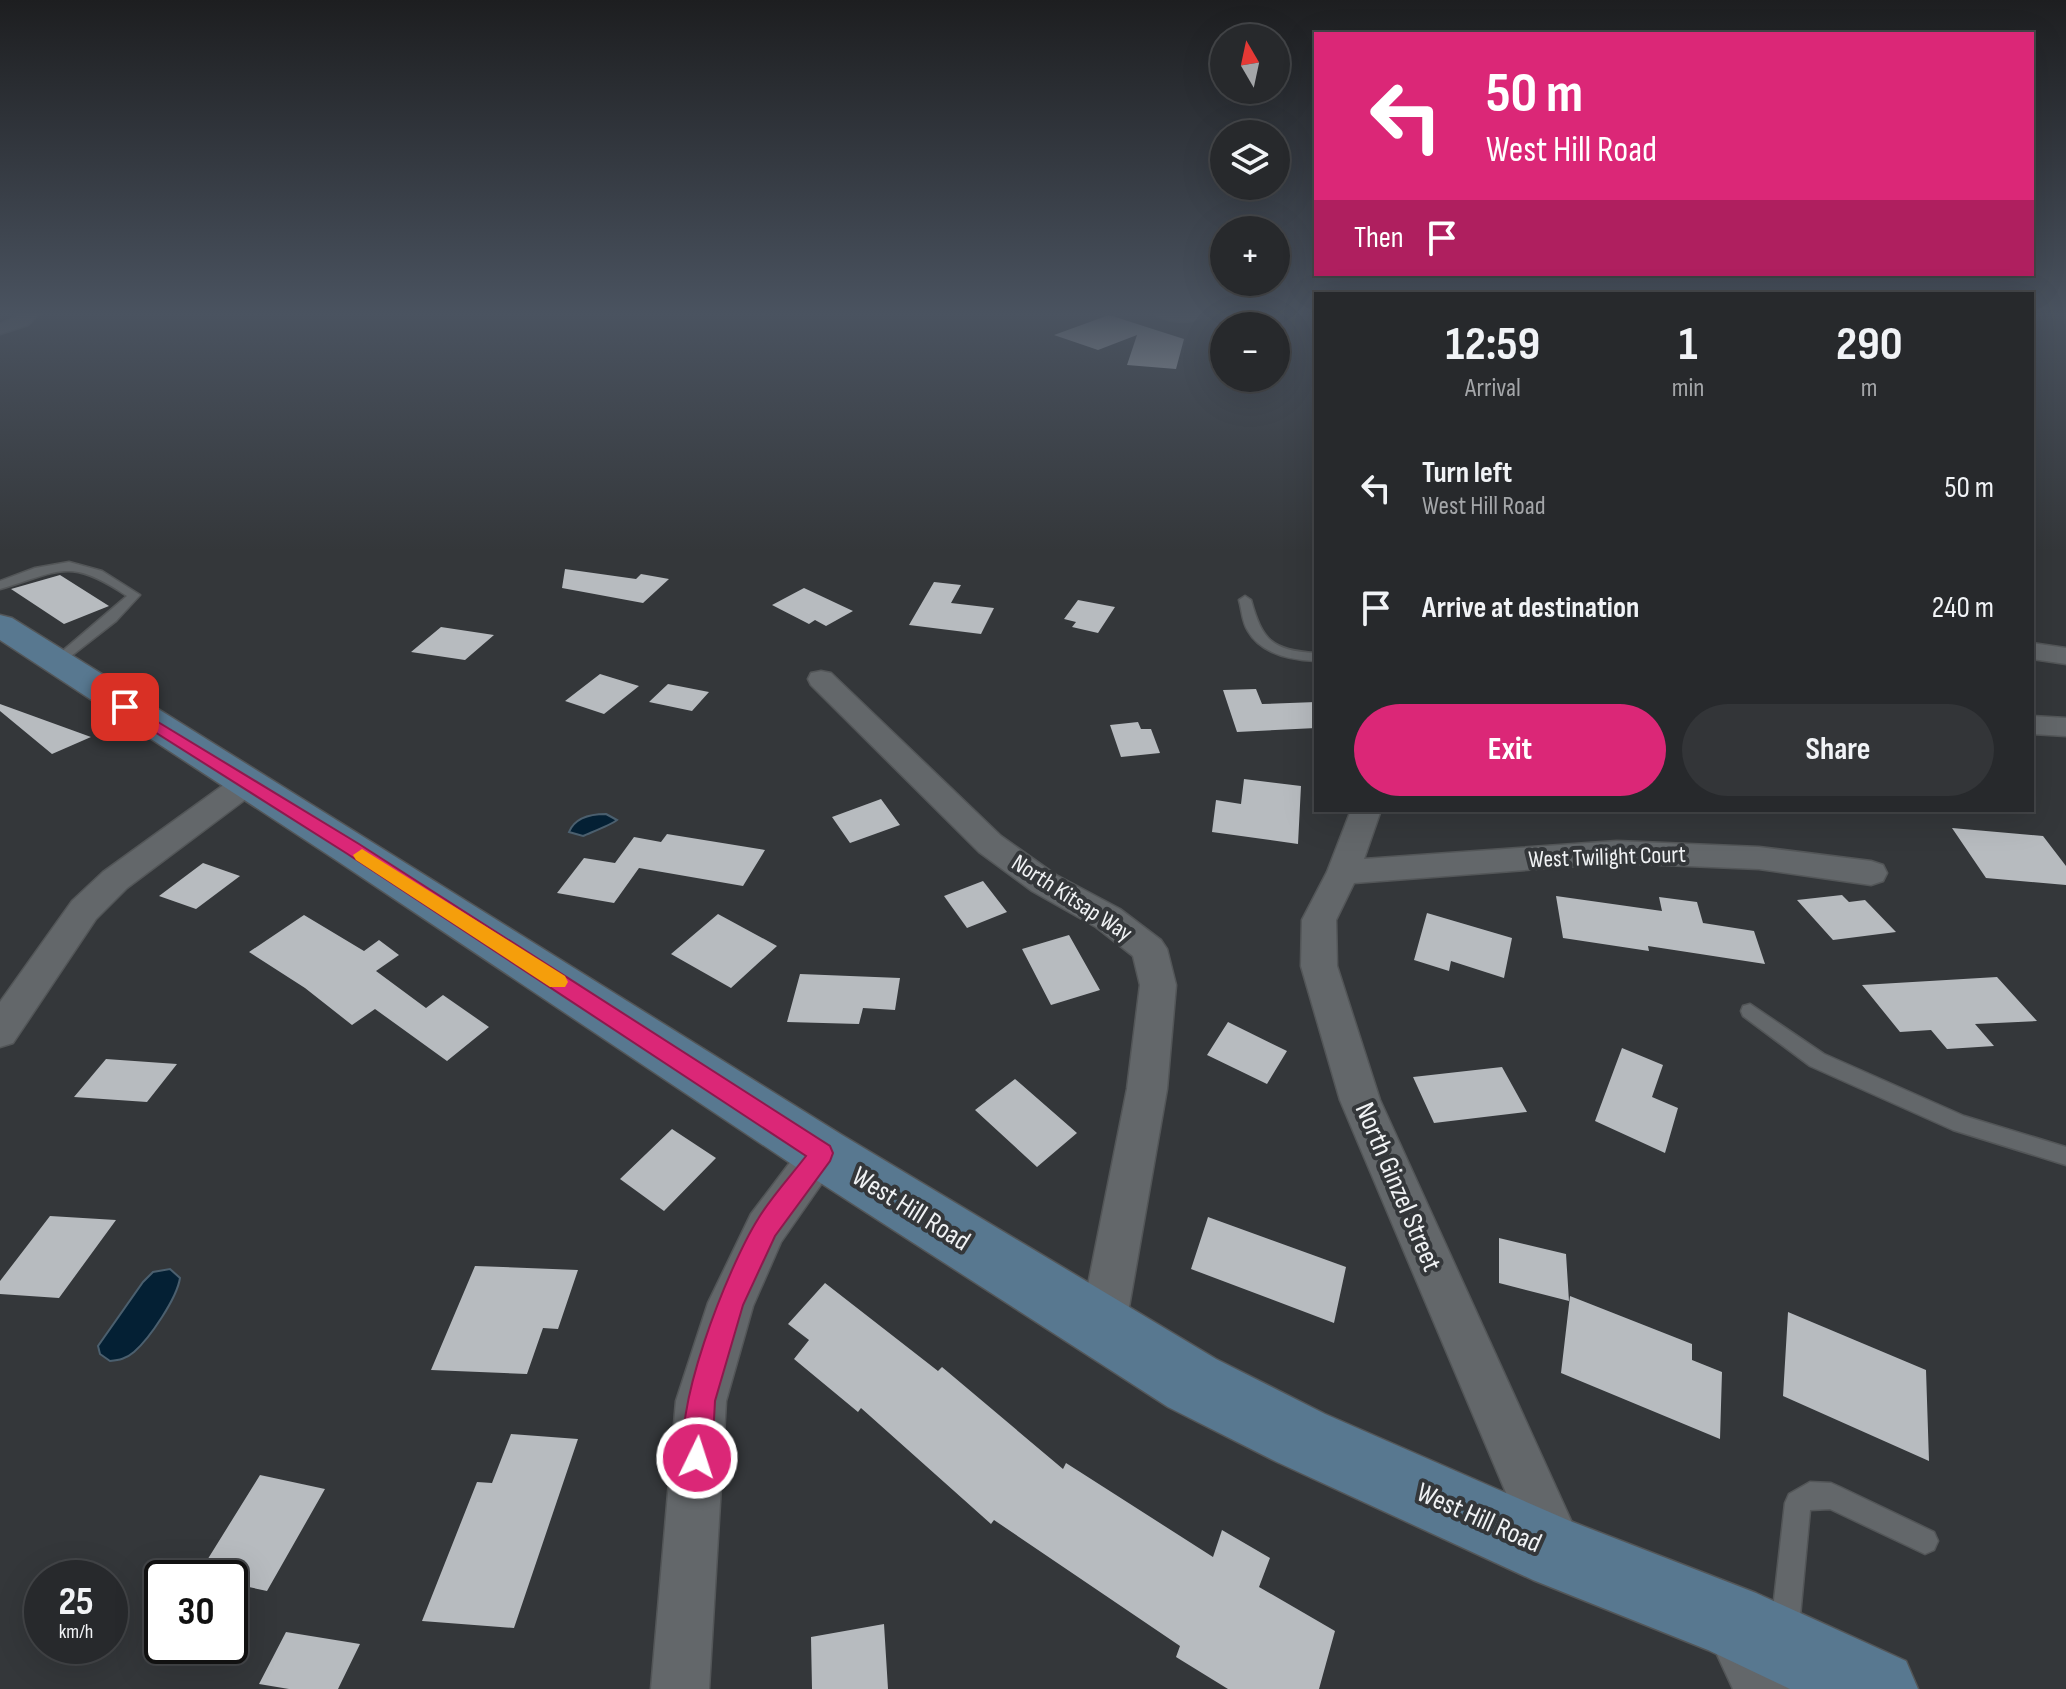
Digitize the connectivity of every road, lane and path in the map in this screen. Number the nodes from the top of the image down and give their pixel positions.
1 (0, 585) edge
2 (1245, 600) dead end
3 (0, 625) edge
4 (2034, 651) edge
5 (2066, 656) edge
6 (1314, 657) edge
7 (57, 663) junction
8 (821, 679) dead end
9 (2034, 725) edge
10 (2066, 727) edge
11 (247, 783) junction
12 (1365, 812) edge
13 (1343, 872) junction
14 (1871, 873) dead end
15 (1750, 1011) dead end
16 (0, 1032) edge
17 (822, 1153) junction
18 (2066, 1156) edge
19 (1102, 1330) junction
20 (1925, 1541) dead end
21 (1559, 1554) junction
22 (1773, 1667) edge
23 (680, 1689) edge
24 (1878, 1689) edge

1 - 7 lane
2 - 6 lane
3 - 7 street, West Hill Road
4 - 5 street
7 - 11 street, West Hill Road
8 - 19 street, North Kitsap Way
9 - 10 street
11 - 16 street
11 - 17 street, West Hill Road
12 - 13 street, North Ginzel Street
13 - 14 street, West Twilight Court
13 - 21 street, North Ginzel Street
15 - 18 lane
17 - 19 street, West Hill Road
17 - 23 street
19 - 21 street, West Hill Road
20 - 22 lane
21 - 22 street, West Hill Road
22 - 24 street, West Hill Road

